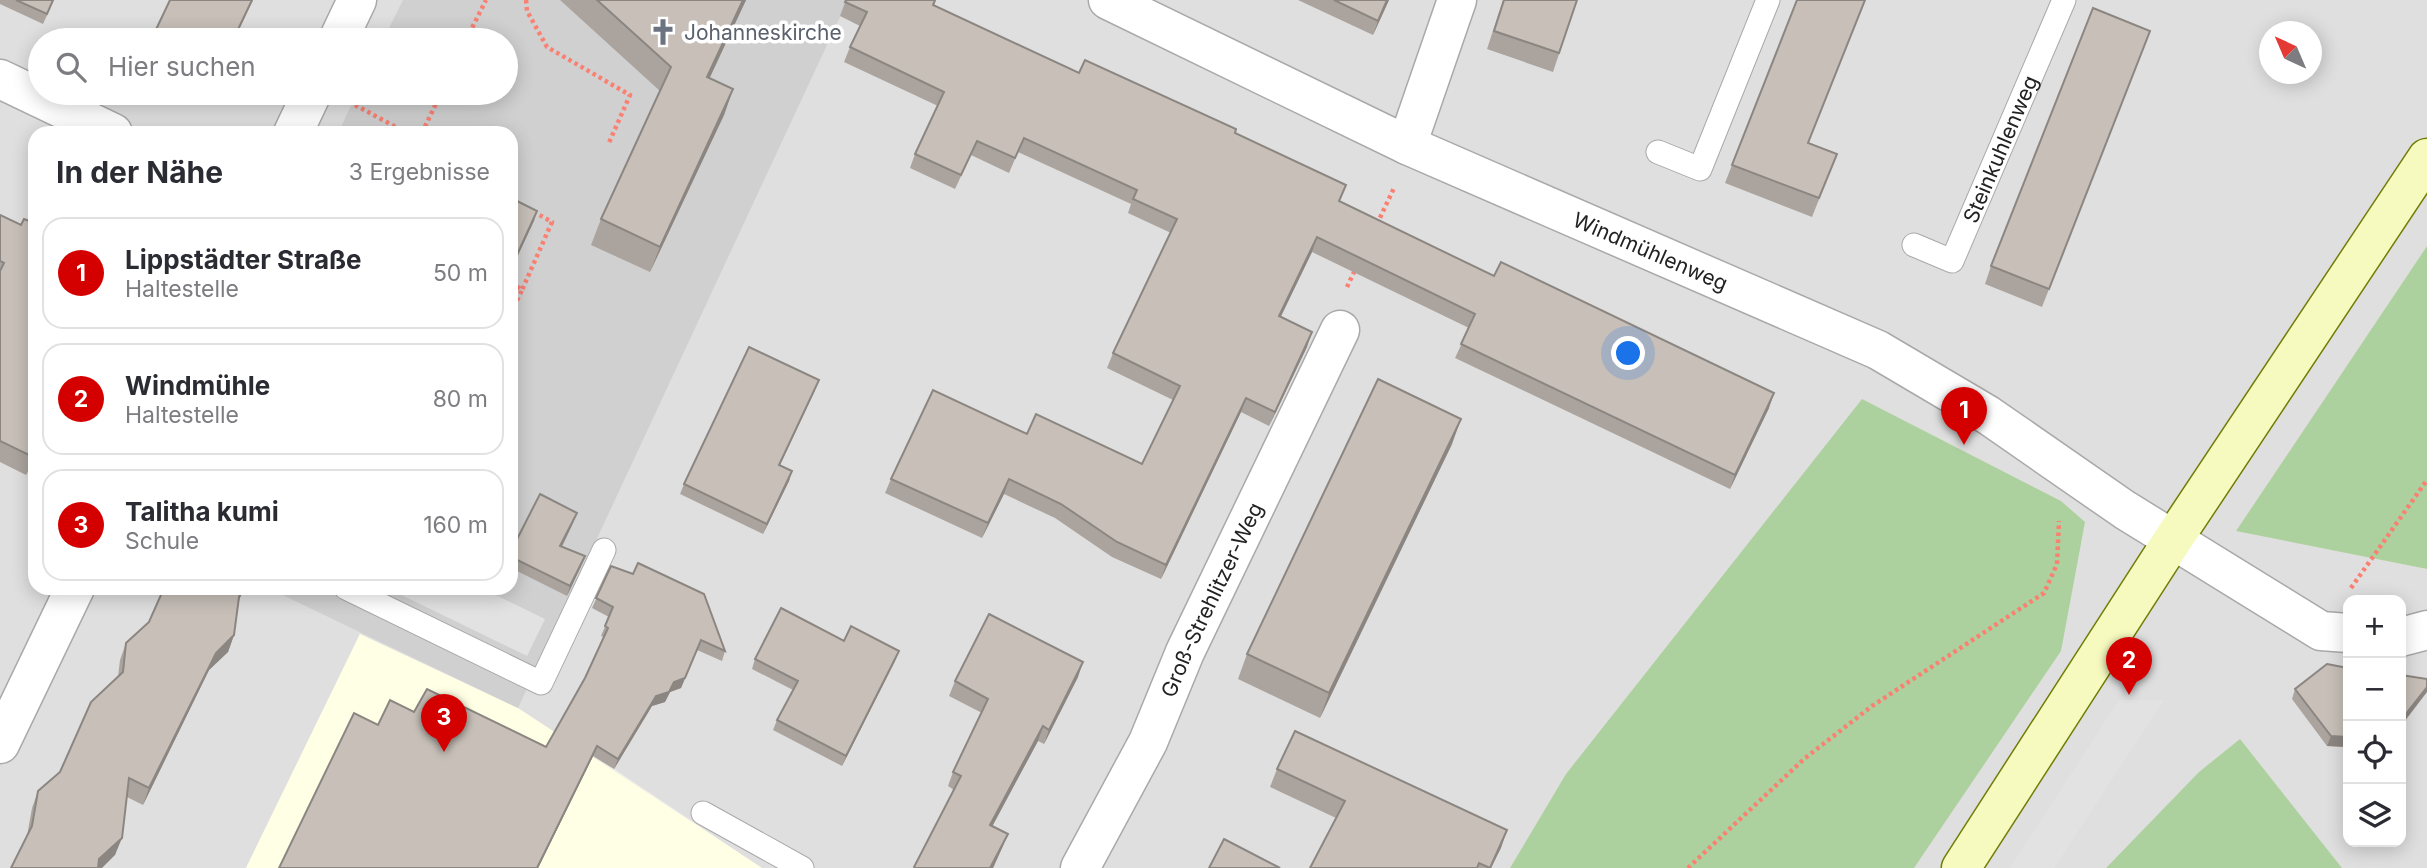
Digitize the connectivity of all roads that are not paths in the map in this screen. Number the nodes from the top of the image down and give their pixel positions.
1 (357, 0) edge
2 (1108, 0) edge
3 (1457, 0) edge
4 (1768, 0) edge
5 (2064, 0) edge
6 (344, 28) edge
7 (0, 79) edge
8 (28, 92) edge
9 (54, 105) edge
10 (306, 105) edge
11 (98, 126) edge
12 (296, 126) edge
13 (1407, 145) junction
14 (1658, 152) dead end
15 (2427, 158) edge
16 (1914, 245) dead end
17 (1340, 330) road end
18 (2172, 541) junction
19 (604, 550) dead end
20 (72, 595) edge
21 (360, 595) edge
22 (2427, 630) edge
23 (2334, 632) edge
24 (2406, 636) edge
25 (0, 744) edge
26 (703, 813) dead end
27 (802, 868) edge
28 (1080, 868) edge
29 (1961, 868) edge

1 - 6 street
2 - 13 street, Windmühlenweg
3 - 13 street
4 - 14 lane
5 - 16 lane, Steinkuhlenweg
7 - 8 street
9 - 11 street
10 - 12 street
13 - 18 street, Windmühlenweg
15 - 18 main road
17 - 28 street, Groß-Strehlitzer-Weg
18 - 23 street, Windmühlenweg
18 - 29 main road
19 - 21 lane
20 - 25 street
22 - 24 street
26 - 27 lane

